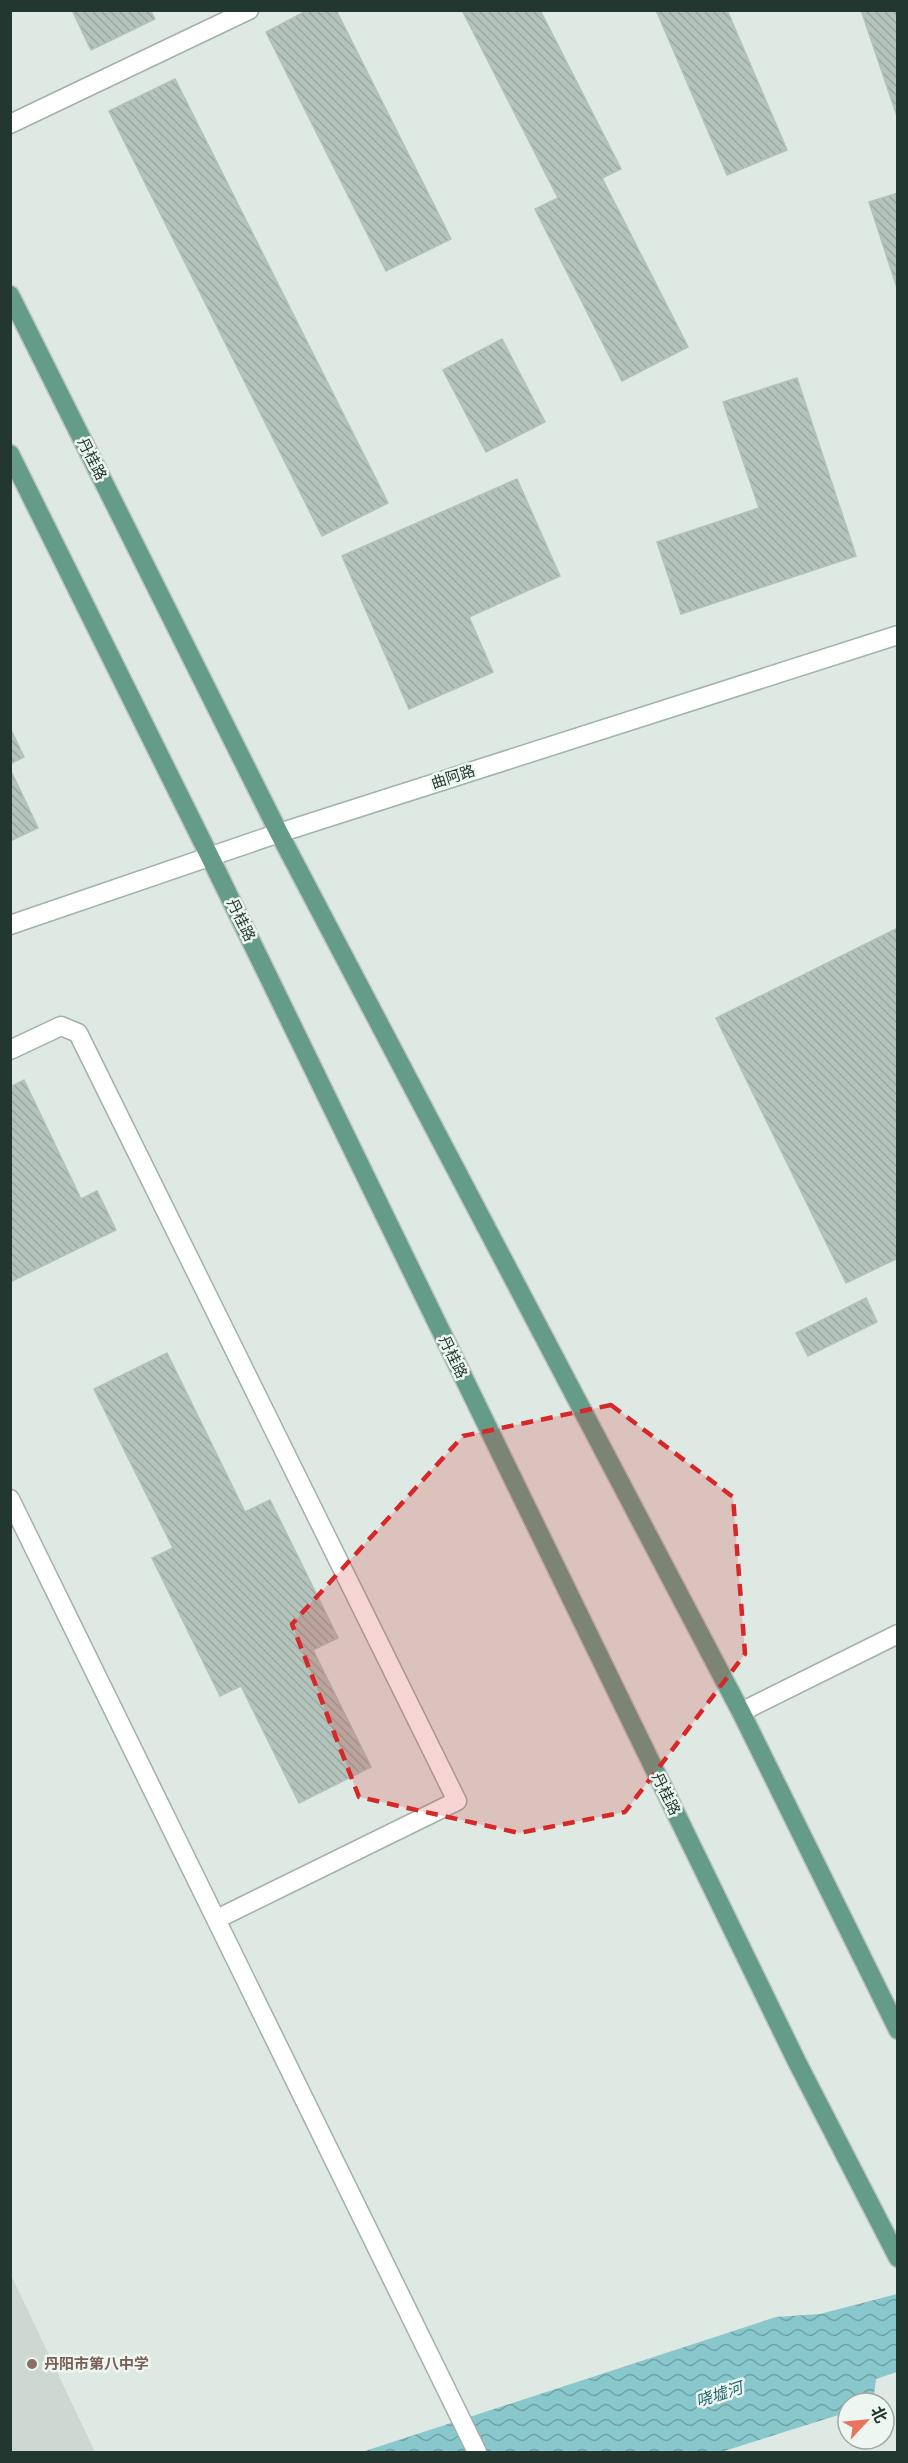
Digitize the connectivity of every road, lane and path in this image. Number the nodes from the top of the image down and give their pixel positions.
1 (249, 10) edge
2 (10, 124) edge
3 (10, 295) edge
4 (10, 454) edge
5 (897, 635) edge
6 (279, 833) junction
7 (210, 858) junction
8 (10, 925) edge
9 (10, 1050) edge
10 (10, 1499) edge
11 (897, 1634) edge
12 (741, 1712) junction
13 (217, 1919) junction
14 (897, 2030) edge
15 (897, 2258) edge
16 (477, 2452) edge

1 - 2 street
3 - 6 main road, 丹桂路
4 - 7 main road, 丹桂路
5 - 6 street, 曲阿路
6 - 7 street, 曲阿路
6 - 12 main road, 丹桂路
7 - 8 street, 曲阿路
7 - 15 main road, 丹桂路
9 - 13 street
10 - 13 street
11 - 12 street
12 - 14 main road, 丹桂路
13 - 16 street

